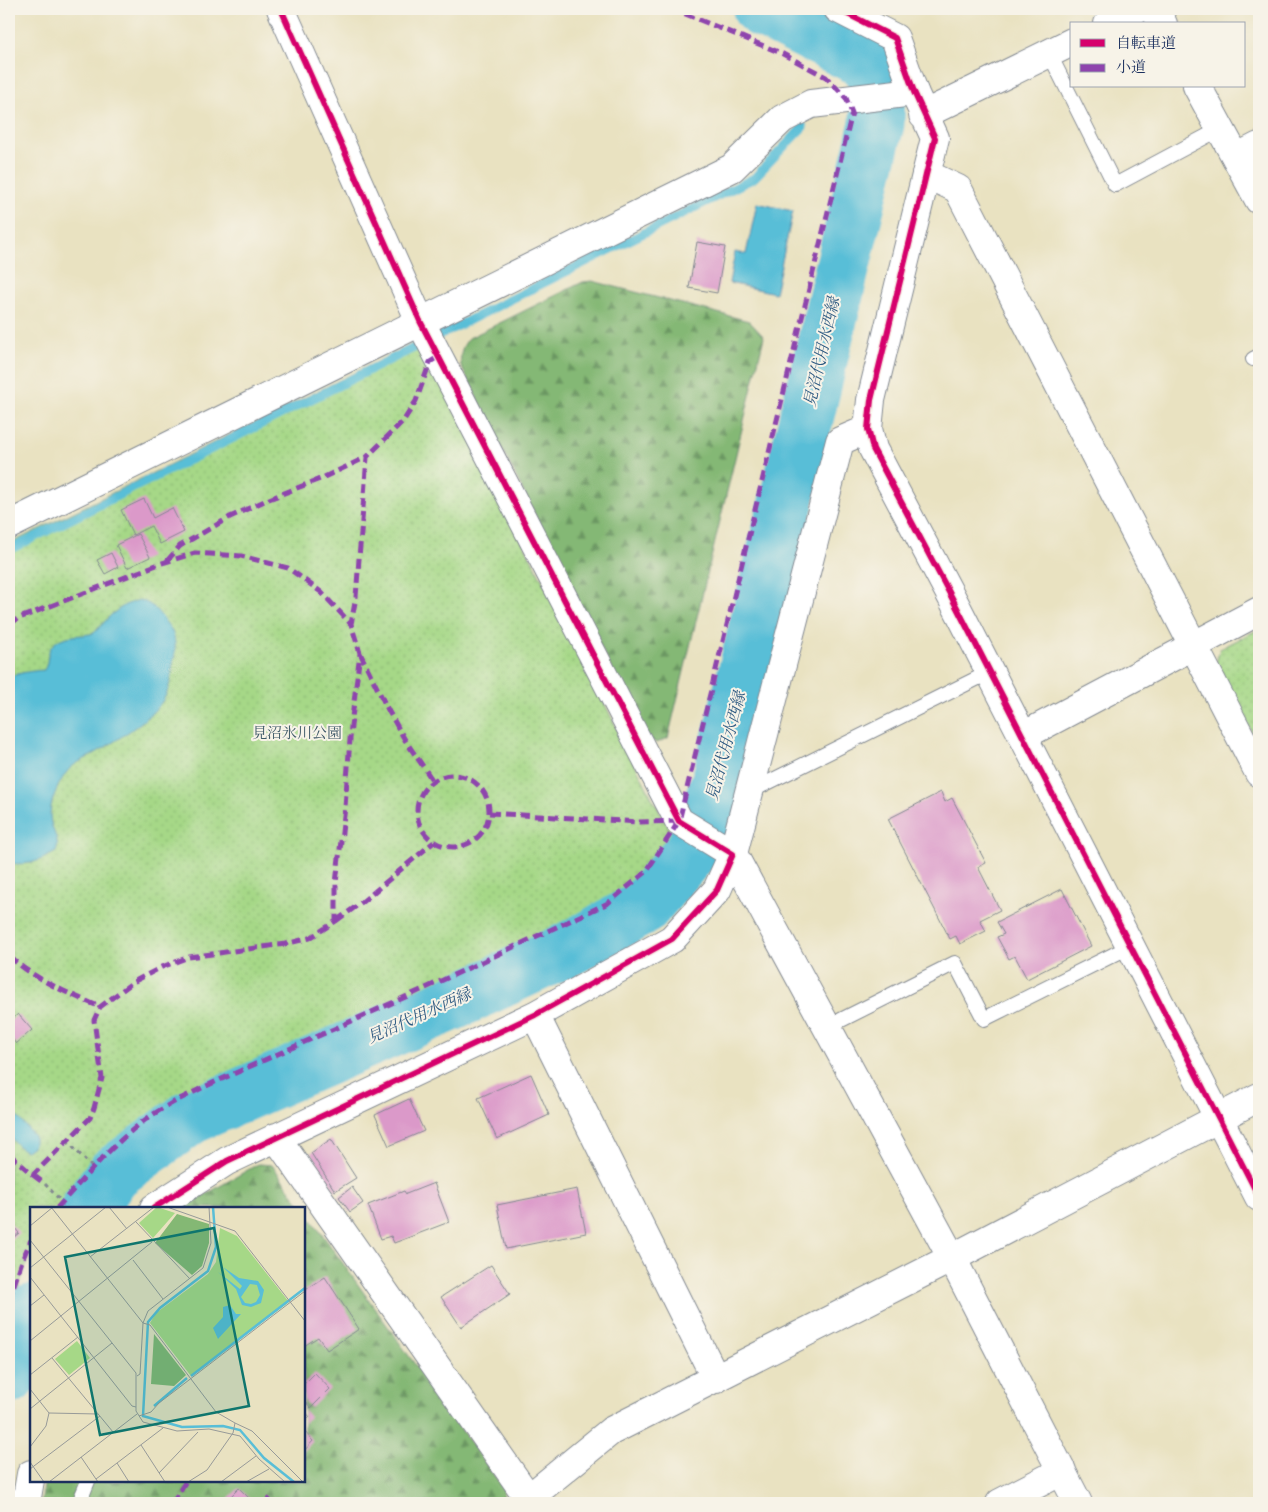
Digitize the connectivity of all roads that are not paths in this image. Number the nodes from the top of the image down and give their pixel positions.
1 (281, 9) edge
2 (838, 9) edge
3 (1138, 9) edge
4 (1154, 9) edge
5 (1112, 22) edge
6 (1161, 22) edge
7 (1060, 47) edge
8 (1070, 72) edge
9 (1076, 88) edge
10 (1198, 88) edge
11 (919, 103) junction
12 (1220, 129) junction
13 (1252, 173) edge
14 (926, 174) junction
15 (420, 321) junction
16 (868, 429) junction
17 (9, 525) edge
18 (1259, 611) edge
19 (1193, 646) junction
20 (990, 672) junction
21 (1023, 736) junction
22 (1259, 773) edge
23 (749, 792) junction
24 (733, 854) junction
25 (1131, 946) junction
26 (535, 1015) junction
27 (827, 1027) junction
28 (1259, 1097) edge
29 (1218, 1118) junction
30 (276, 1137) junction
31 (1259, 1197) edge
32 (156, 1207) edge
33 (952, 1258) junction
34 (716, 1379) junction
35 (1062, 1471) junction
36 (30, 1480) edge
37 (88, 1482) edge
38 (528, 1502) edge
39 (26, 1503) edge
40 (79, 1503) edge
41 (1000, 1503) edge
42 (1078, 1503) edge

1 - 15 street
2 - 11 street
3 - 5 street
4 - 6 street
7 - 8 lane
7 - 11 street
9 - 12 lane
10 - 12 street
11 - 14 street
11 - 15 street
12 - 13 street
14 - 16 street
14 - 19 street
15 - 17 street
15 - 24 street
16 - 20 street
16 - 23 street
18 - 19 street
19 - 21 street
19 - 22 street
20 - 21 street
20 - 23 lane
21 - 25 street
23 - 24 street
24 - 26 street
24 - 27 street
25 - 27 lane
25 - 29 street
26 - 30 street
26 - 34 street
27 - 33 street
28 - 29 street
29 - 31 street
29 - 33 street
30 - 32 street
30 - 38 street
33 - 34 street
33 - 35 street
34 - 38 street
35 - 41 street
35 - 42 street
36 - 39 street
37 - 40 lane

